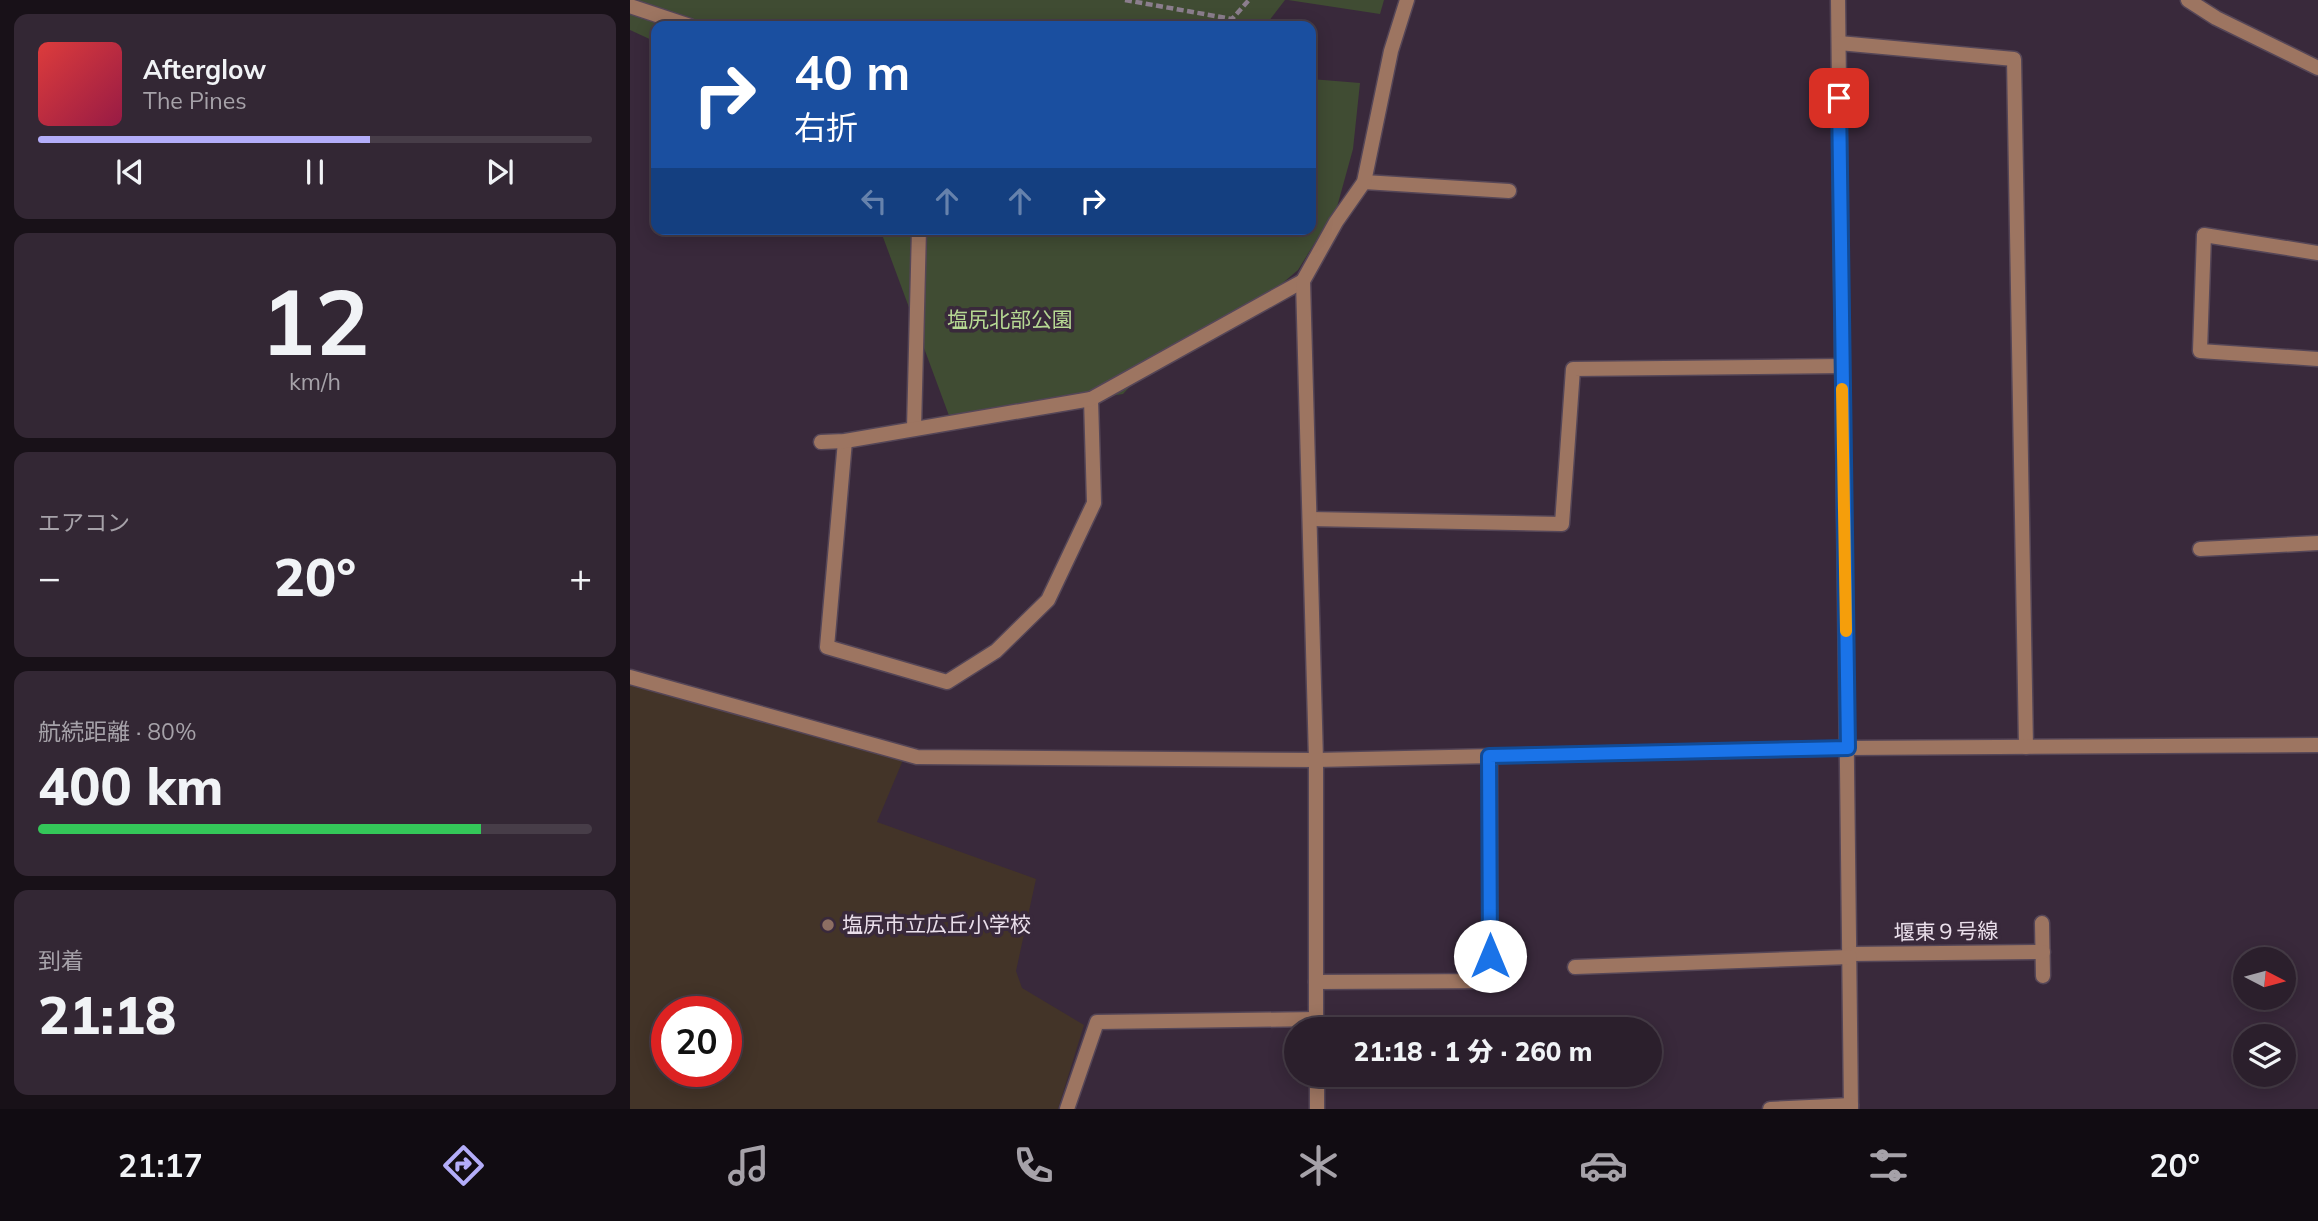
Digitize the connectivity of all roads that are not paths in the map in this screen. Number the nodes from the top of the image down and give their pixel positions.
1 (1407, 0) edge
2 (1838, 0) edge
3 (2188, 0) edge
4 (630, 6) edge
5 (675, 21) edge
6 (1839, 43) junction
7 (2318, 68) edge
8 (1364, 181) junction
9 (1509, 191) dead end
10 (919, 235) edge
11 (2318, 253) edge
12 (1303, 281) junction
13 (2318, 359) edge
14 (1842, 366) junction
15 (1091, 399) junction
16 (914, 429) junction
17 (845, 441) junction
18 (821, 442) dead end
19 (1310, 519) junction
20 (2318, 543) edge
21 (2200, 549) dead end
22 (630, 677) edge
23 (2318, 745) edge
24 (2026, 747) junction
25 (1848, 748) junction
26 (1489, 756) junction
27 (1316, 760) junction
28 (2042, 923) dead end
29 (2043, 952) junction
30 (1850, 955) junction
31 (1575, 967) dead end
32 (2043, 976) dead end
33 (1316, 982) junction
34 (1317, 1017) edge
35 (1284, 1024) edge
36 (1317, 1087) edge
37 (1851, 1107) edge
38 (1067, 1109) edge
39 (1317, 1109) edge
40 (1770, 1109) edge

1 - 8 street
2 - 6 street
3 - 7 street
4 - 5 street
6 - 14 street
6 - 24 street
8 - 9 street
8 - 12 street
10 - 16 street
11 - 13 street
12 - 15 street
12 - 19 street
14 - 19 street
14 - 25 street
15 - 16 street
15 - 17 street
16 - 17 street
17 - 18 street
19 - 27 street
20 - 21 street
22 - 27 street
23 - 24 street
24 - 25 street
25 - 26 street
25 - 30 street
26 - 27 street
26 - 33 street
27 - 33 street
28 - 29 street
29 - 30 street, 堰東９号線
29 - 32 street
30 - 31 street, 堰東９号線
30 - 37 street
33 - 34 street
35 - 38 street
36 - 39 street
37 - 40 street

